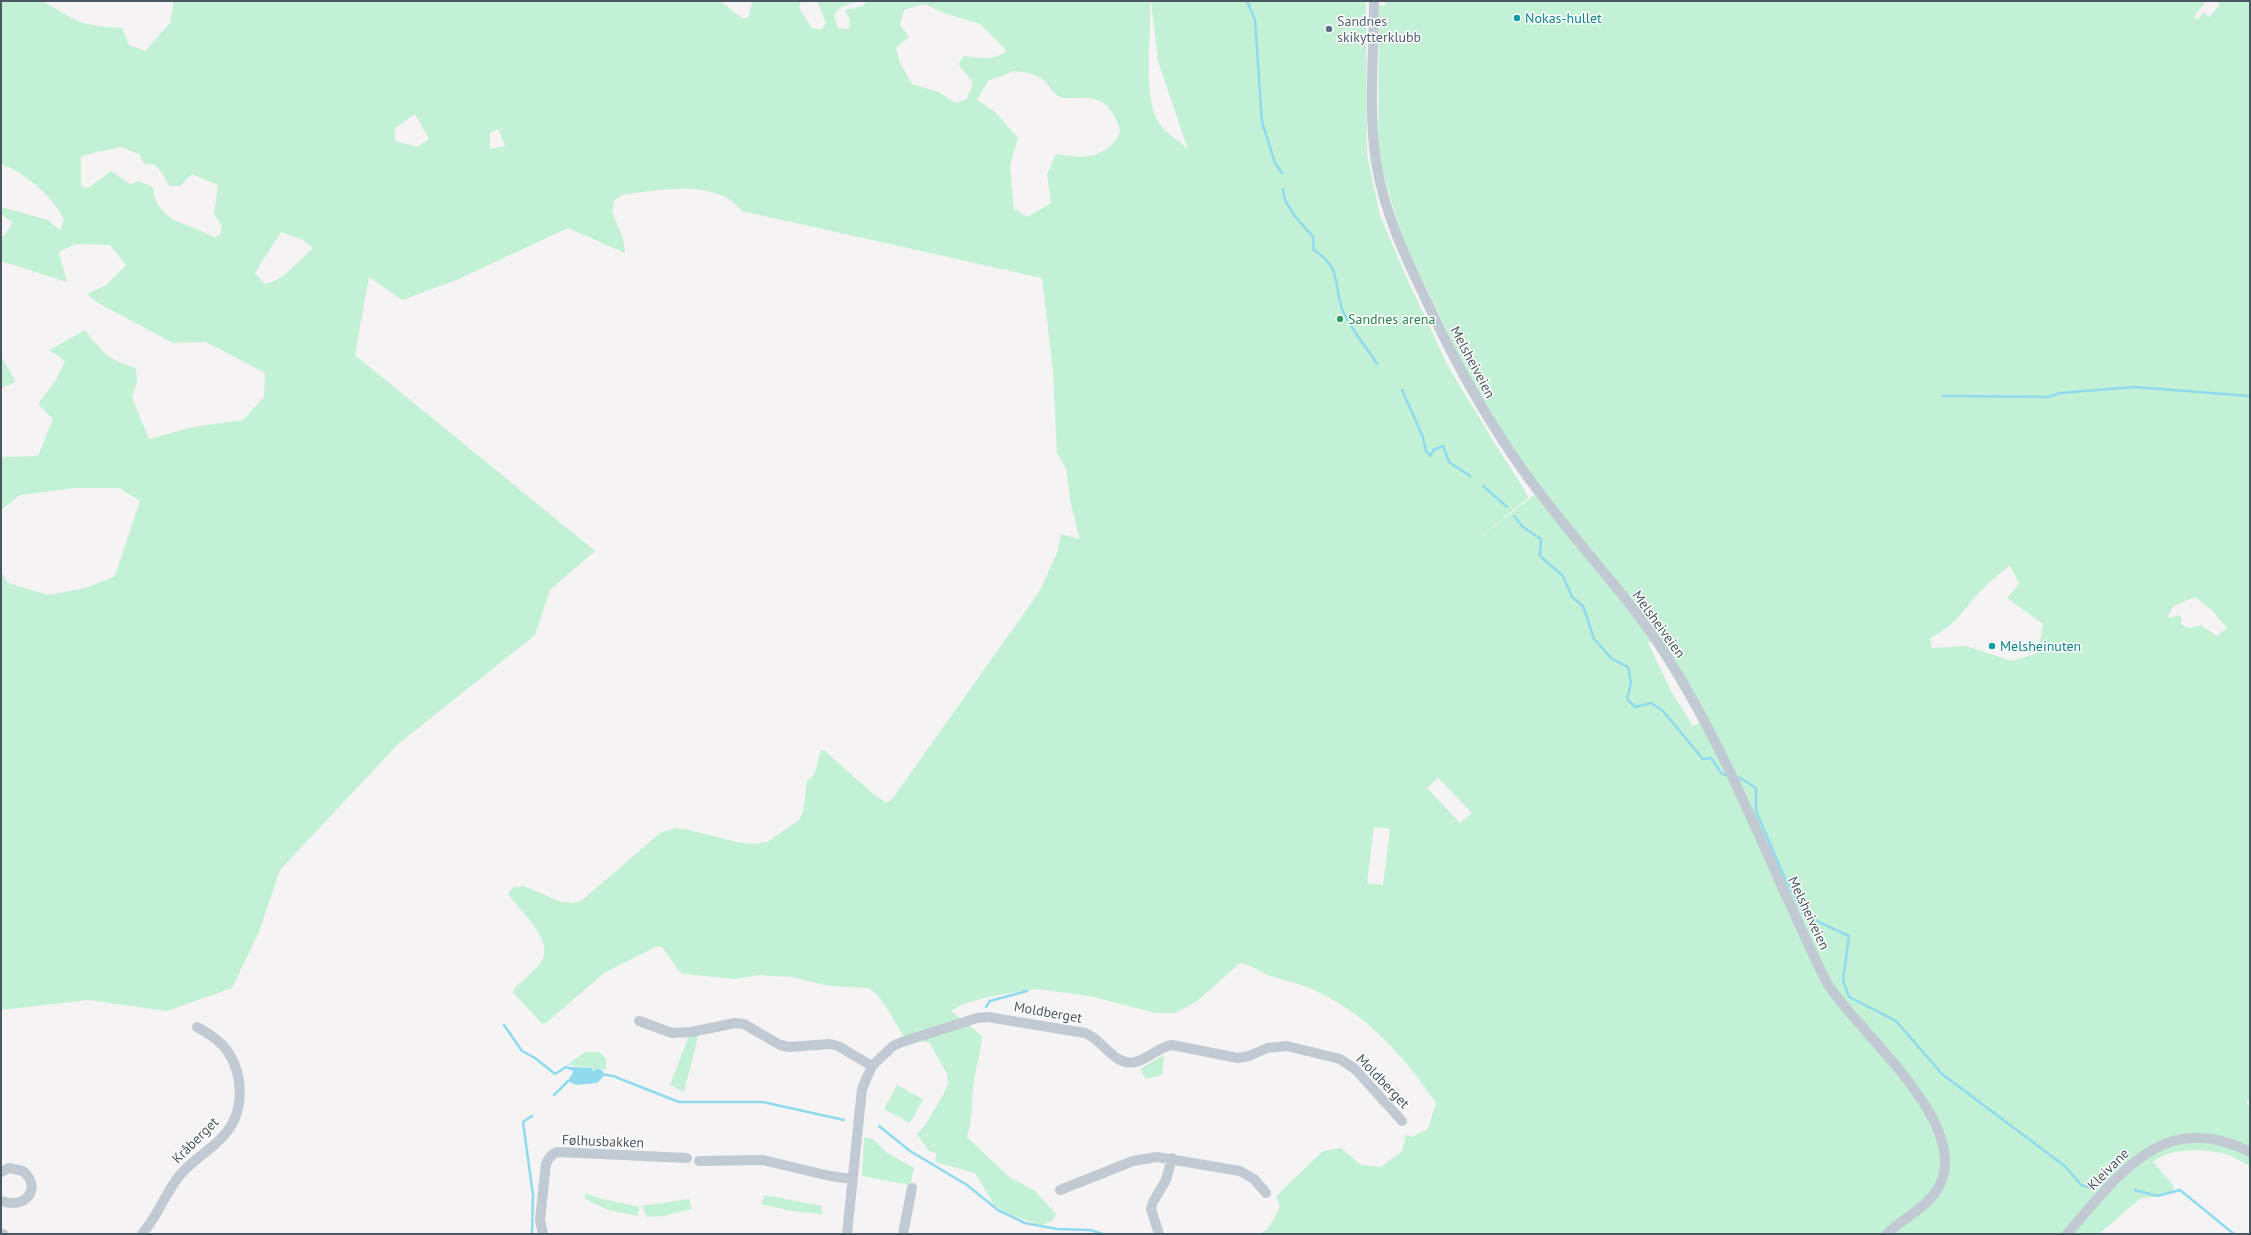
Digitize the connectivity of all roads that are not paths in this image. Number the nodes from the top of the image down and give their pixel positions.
1 (1374, 1) edge
2 (639, 1020) dead end
3 (197, 1027) dead end
4 (872, 1066) junction
5 (1402, 1121) dead end
6 (2250, 1152) edge
7 (687, 1158) dead end
8 (1172, 1158) junction
9 (699, 1161) dead end
10 (1, 1172) edge
11 (852, 1179) junction
12 (912, 1188) dead end
13 (1060, 1190) dead end
14 (1266, 1194) dead end
15 (1, 1201) edge
16 (142, 1234) edge
17 (543, 1234) edge
18 (847, 1234) edge
19 (903, 1234) edge
20 (1159, 1234) edge
21 (1887, 1234) edge
22 (2067, 1234) edge

1 - 21 street, Melsheiveien
2 - 4 street
3 - 16 street, Kråberget
4 - 5 street, Moldberget
4 - 11 street, Moldberget
6 - 22 street, Kleivane
7 - 17 street, Følhusbakken
8 - 13 street
8 - 14 street
8 - 20 street
9 - 11 street
10 - 15 street
11 - 18 street, Moldberget
12 - 19 street

